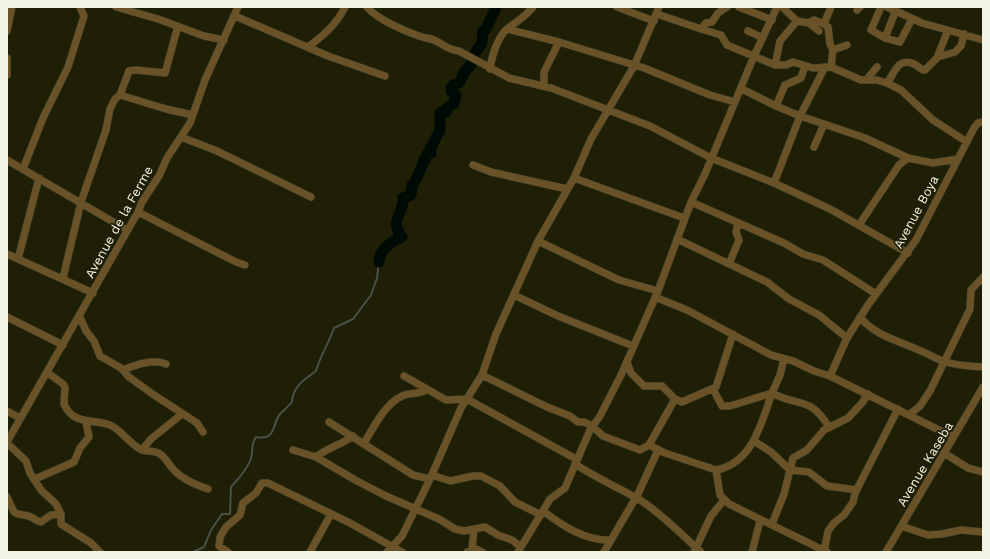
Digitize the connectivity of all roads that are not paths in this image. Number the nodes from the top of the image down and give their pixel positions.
1 (80, 7) edge
2 (116, 7) edge
3 (238, 7) edge
4 (345, 7) edge
5 (367, 7) edge
6 (532, 7) edge
7 (617, 7) edge
8 (727, 7) edge
9 (739, 7) edge
10 (777, 7) edge
11 (782, 7) edge
12 (831, 7) edge
13 (881, 7) edge
14 (890, 8) edge
15 (10, 11) edge
16 (657, 14) edge
17 (234, 16) junction
18 (912, 19) junction
19 (772, 20) junction
20 (798, 21) junction
21 (809, 23) junction
22 (824, 24) junction
23 (178, 26) junction
24 (507, 29) junction
25 (701, 29) junction
26 (948, 30) junction
27 (7, 31) edge
28 (748, 31) dead end
29 (819, 31) dead end
30 (964, 34) junction
31 (763, 38) junction
32 (885, 38) junction
33 (224, 40) junction
34 (983, 40) edge
35 (559, 42) junction
36 (847, 45) dead end
37 (308, 47) junction
38 (834, 50) junction
39 (754, 56) junction
40 (7, 58) edge
41 (937, 58) junction
42 (774, 65) junction
43 (634, 66) junction
44 (804, 66) junction
45 (828, 67) junction
46 (877, 67) dead end
47 (490, 69) junction
48 (7, 76) edge
49 (385, 76) dead end
50 (866, 80) junction
51 (886, 83) junction
52 (544, 86) junction
53 (742, 89) junction
54 (120, 95) junction
55 (736, 102) junction
56 (776, 106) junction
57 (608, 111) junction
58 (193, 115) junction
59 (800, 116) junction
60 (983, 122) edge
61 (824, 124) junction
62 (181, 137) junction
63 (967, 142) junction
64 (814, 147) dead end
65 (712, 158) junction
66 (908, 158) junction
67 (958, 159) junction
68 (7, 160) edge
69 (473, 165) dead end
70 (23, 169) junction
71 (39, 178) junction
72 (574, 178) junction
73 (774, 183) junction
74 (567, 189) junction
75 (311, 197) dead end
76 (81, 202) junction
77 (691, 202) junction
78 (138, 212) junction
79 (684, 218) junction
80 (738, 223) junction
81 (859, 225) junction
82 (127, 230) junction
83 (677, 239) junction
84 (538, 241) junction
85 (908, 253) junction
86 (7, 254) edge
87 (18, 259) junction
88 (729, 264) junction
89 (245, 265) dead end
90 (983, 277) edge
91 (63, 278) junction
92 (93, 292) junction
93 (656, 294) junction
94 (876, 294) junction
95 (514, 295) junction
96 (80, 316) junction
97 (7, 317) edge
98 (860, 317) junction
99 (733, 334) junction
100 (847, 338) junction
101 (63, 345) junction
102 (633, 346) junction
103 (784, 358) junction
104 (627, 362) junction
105 (944, 362) junction
106 (166, 364) dead end
107 (983, 367) edge
108 (123, 370) junction
109 (48, 373) junction
110 (631, 373) junction
111 (482, 375) junction
112 (621, 375) junction
113 (404, 376) dead end
114 (830, 376) junction
115 (983, 388) edge
116 (713, 389) junction
117 (426, 390) junction
118 (772, 393) junction
119 (868, 394) junction
120 (467, 399) junction
121 (675, 399) junction
122 (898, 409) junction
123 (7, 411) edge
124 (182, 414) junction
125 (909, 414) junction
126 (20, 418) junction
127 (86, 422) junction
128 (329, 422) dead end
129 (592, 426) junction
130 (830, 427) junction
131 (203, 432) dead end
132 (353, 436) junction
133 (953, 437) junction
134 (754, 441) junction
135 (7, 442) edge
136 (364, 443) junction
137 (649, 445) junction
138 (142, 450) junction
139 (292, 450) dead end
140 (658, 450) junction
141 (944, 453) junction
142 (316, 457) junction
143 (576, 461) junction
144 (716, 470) junction
145 (790, 470) junction
146 (983, 472) edge
147 (431, 477) junction
148 (35, 479) junction
149 (208, 489) dead end
150 (857, 490) junction
151 (7, 496) edge
152 (636, 498) junction
153 (724, 500) junction
154 (415, 509) junction
155 (542, 513) junction
156 (16, 514) junction
157 (61, 514) junction
158 (331, 514) junction
159 (7, 517) edge
160 (760, 521) junction
161 (772, 524) junction
162 (901, 526) junction
163 (474, 530) junction
164 (983, 532) edge
165 (611, 540) junction
166 (519, 549) edge
167 (389, 550) edge
168 (470, 550) edge
169 (697, 551) edge
170 (100, 552) edge
171 (228, 552) edge
172 (310, 552) edge
173 (402, 552) edge
174 (482, 552) edge
175 (604, 552) edge
176 (752, 552) edge
177 (825, 552) edge
178 (886, 552) edge

1 - 70 street
2 - 23 street
3 - 17 street, Avenue de la Ferme
4 - 37 street
5 - 47 street
6 - 24 street
7 - 16 street
8 - 25 street
9 - 19 street
10 - 19 street
11 - 20 street
12 - 22 street
13 - 32 street
14 - 18 street
14 - 32 street
15 - 27 street
16 - 25 street
16 - 43 street
17 - 33 street, Avenue de la Ferme
17 - 37 street
18 - 26 street
18 - 32 street
19 - 31 street
20 - 21 street
20 - 42 street
21 - 22 street
21 - 29 street
22 - 38 street
23 - 33 street
23 - 54 street
24 - 35 street
24 - 47 street
25 - 39 street
26 - 30 street
26 - 41 street
28 - 31 street
30 - 34 street
30 - 41 street
31 - 39 street
33 - 58 street, Avenue de la Ferme
35 - 43 street
35 - 52 street
36 - 38 street
37 - 49 street
38 - 45 street
39 - 42 street
39 - 53 street
40 - 48 street
41 - 51 street
42 - 44 street
43 - 55 street
43 - 57 street
44 - 45 street
44 - 56 street
45 - 50 street
45 - 59 street
46 - 50 street
47 - 52 street
50 - 51 street
51 - 63 street
52 - 57 street
53 - 55 street
53 - 56 street
54 - 58 street
54 - 76 street
55 - 65 street
56 - 59 street
57 - 65 street
57 - 72 street
58 - 62 street, Avenue de la Ferme
59 - 61 street
59 - 73 street
60 - 63 street, Avenue Boya
61 - 64 street
61 - 66 street
62 - 75 street
62 - 78 street, Avenue de la Ferme
63 - 67 street, Avenue Boya
65 - 73 street
65 - 77 street
66 - 67 street
66 - 81 street
67 - 85 street, Avenue Boya
68 - 70 street
69 - 74 street
70 - 71 street
71 - 76 street
71 - 87 street
72 - 74 street
72 - 79 street
73 - 81 street
74 - 84 street
76 - 82 street
76 - 91 street
77 - 79 street
77 - 80 street
78 - 82 street, Avenue de la Ferme
78 - 89 street
79 - 83 street
80 - 88 street
80 - 94 street
81 - 85 street
82 - 92 street, Avenue de la Ferme
83 - 88 street
83 - 93 street
84 - 93 street
84 - 95 street
85 - 94 street, Avenue Boya
86 - 87 street
87 - 91 street
88 - 100 street
90 - 105 street
91 - 92 street
92 - 96 street, Avenue de la Ferme
93 - 99 street
93 - 102 street
94 - 98 street, Avenue Boya
95 - 102 street
95 - 111 street
96 - 101 street, Avenue de la Ferme
96 - 108 street
97 - 101 street
98 - 100 street, Avenue Boya
98 - 105 street
99 - 103 street
99 - 116 street
100 - 114 street, Avenue Boya
101 - 109 street, Avenue de la Ferme
102 - 104 street
103 - 114 street
103 - 118 street
104 - 110 street
104 - 112 street
105 - 107 street
105 - 125 street
106 - 108 street
108 - 124 street
109 - 126 street, Avenue de la Ferme
109 - 127 street
110 - 112 street
110 - 121 street
111 - 120 street
111 - 129 street
112 - 129 street
113 - 117 street
114 - 119 street
115 - 133 street, Avenue Kaseba
116 - 118 street
116 - 121 street
117 - 120 street
117 - 136 street
118 - 130 street
118 - 134 street
119 - 122 street
119 - 130 street
120 - 143 street
120 - 147 street
121 - 137 street
122 - 125 street
122 - 150 street
123 - 126 street
124 - 131 street
124 - 138 street
125 - 133 street
126 - 135 street, Avenue de la Ferme
127 - 138 street
127 - 148 street
128 - 132 street
129 - 137 street
129 - 143 street
130 - 145 street
132 - 136 street
132 - 142 street
133 - 141 street, Avenue Kaseba
134 - 144 street
134 - 145 street
135 - 148 street
136 - 147 street
137 - 140 street
138 - 149 street
139 - 142 street
140 - 144 street
140 - 152 street
141 - 146 street
141 - 162 street, Avenue Kaseba
142 - 154 street
143 - 152 street
143 - 155 street
144 - 153 street
145 - 150 street
145 - 161 street
147 - 154 street
147 - 155 street
148 - 157 street
150 - 177 street
151 - 156 street
152 - 165 street
152 - 169 street
153 - 160 street
153 - 169 street
154 - 163 street
154 - 167 street
155 - 165 street
155 - 166 street
156 - 157 street
156 - 159 street
157 - 170 street
158 - 167 street
158 - 171 street
158 - 172 street
160 - 161 street
160 - 176 street
161 - 177 street
162 - 164 street
162 - 178 street, Avenue Kaseba
163 - 166 street
163 - 168 street
165 - 175 street
167 - 173 street
168 - 174 street

